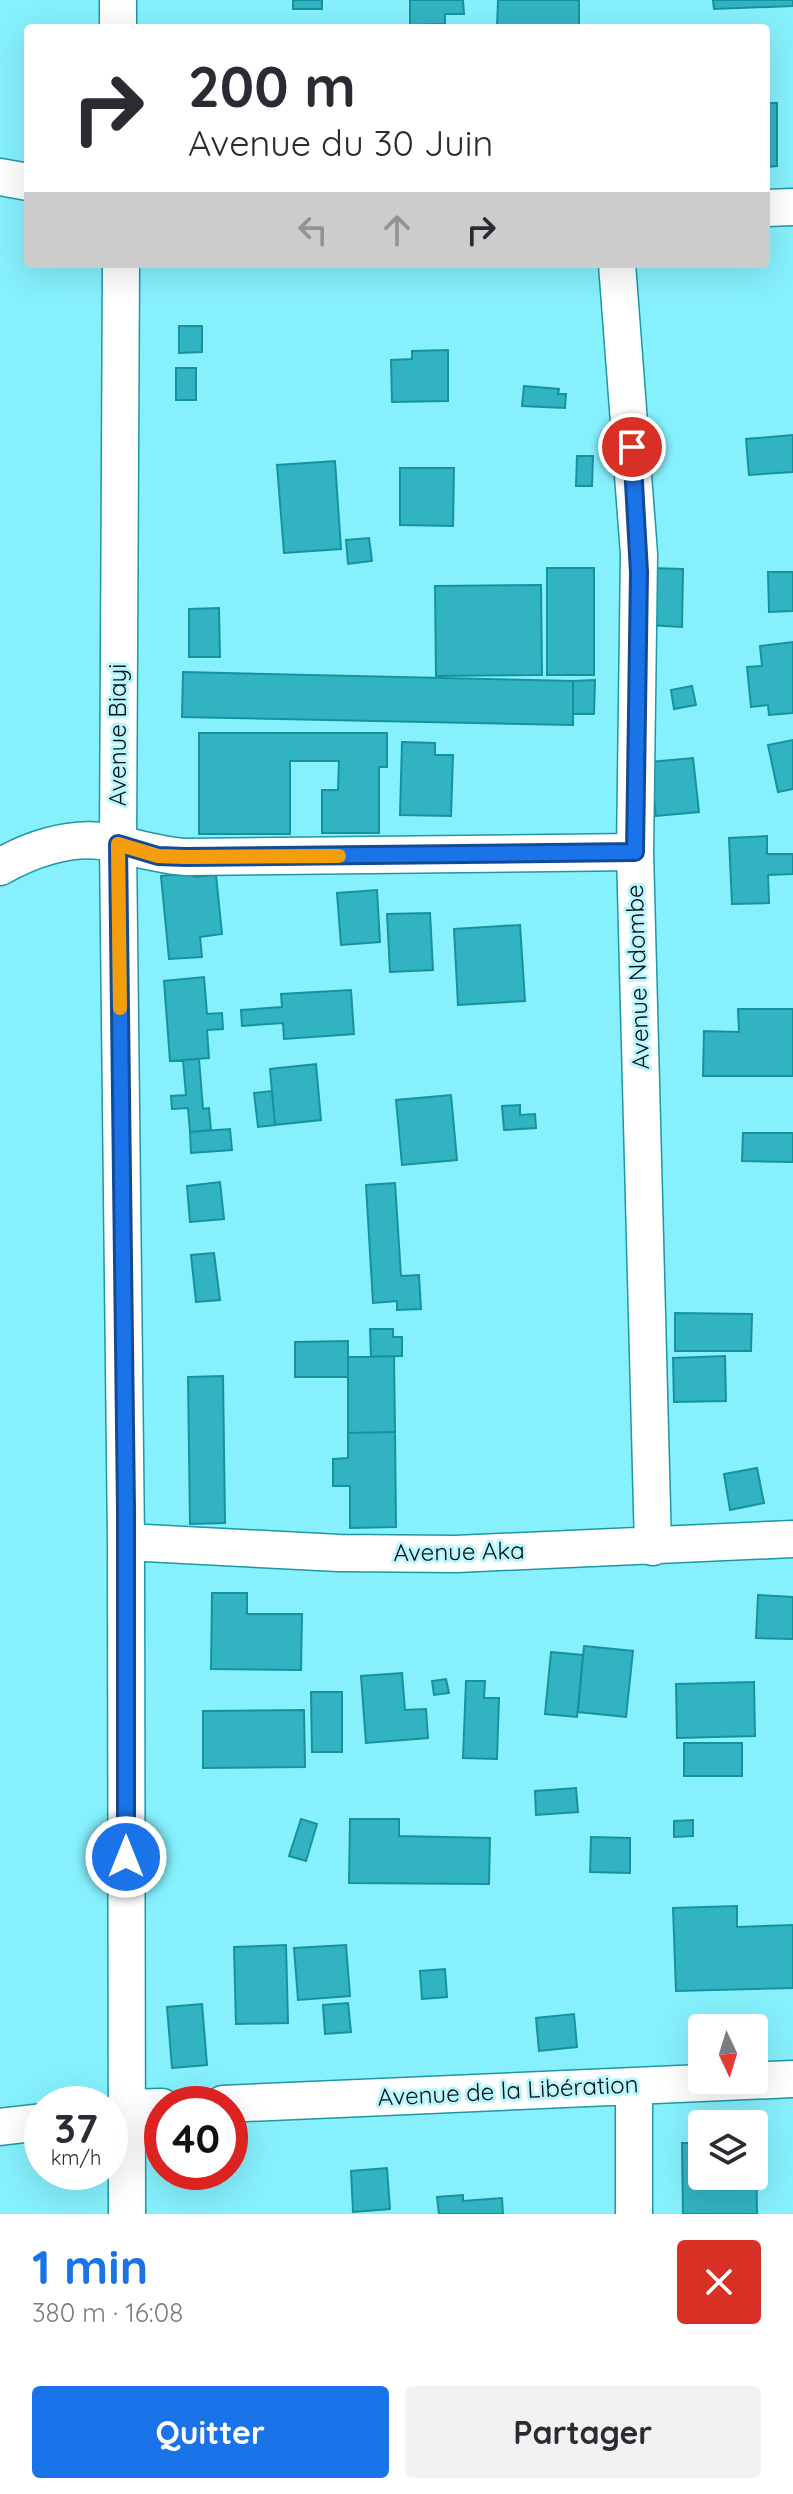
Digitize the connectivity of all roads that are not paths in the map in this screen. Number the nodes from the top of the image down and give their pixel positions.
1 (118, 0) edge
2 (118, 24) edge
3 (0, 177) edge
4 (24, 181) edge
5 (793, 207) edge
6 (770, 208) edge
7 (121, 268) edge
8 (617, 268) edge
9 (118, 844) junction
10 (635, 852) junction
11 (0, 867) edge
12 (793, 1539) edge
13 (126, 1542) junction
14 (653, 1547) junction
15 (793, 2079) edge
16 (121, 2086) edge
17 (634, 2086) junction
18 (248, 2103) edge
19 (24, 2124) edge
20 (0, 2127) edge
21 (126, 2190) edge
22 (127, 2214) edge
23 (634, 2214) edge

1 - 2 street
3 - 4 street
5 - 6 street
7 - 9 street, Avenue Biayi
8 - 10 street, Avenue Ndombe
9 - 10 street
9 - 11 street
9 - 13 street, Avenue Biayi
10 - 14 street, Avenue Ndombe
12 - 14 street, Avenue Aka
13 - 14 street, Avenue Aka
13 - 16 street, Avenue Biayi
15 - 17 street, Avenue de la Libération
17 - 18 street, Avenue de la Libération
17 - 23 street
19 - 20 street
21 - 22 street, Avenue Biayi

